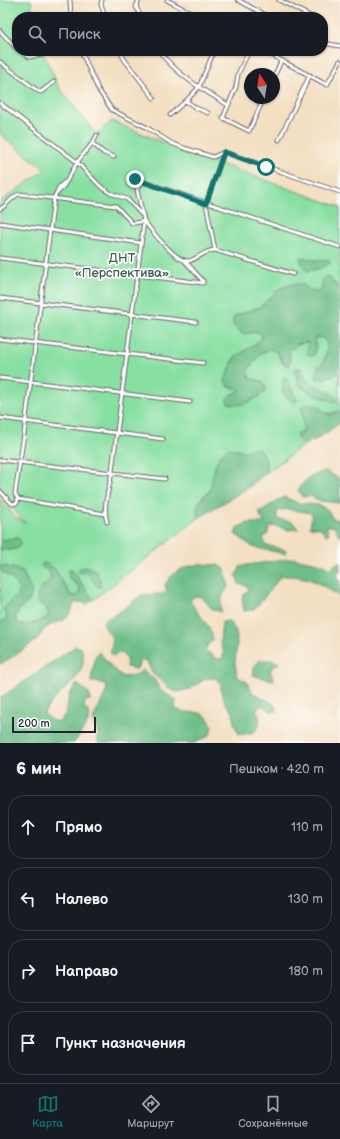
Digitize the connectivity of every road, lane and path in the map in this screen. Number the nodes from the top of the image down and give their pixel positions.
1 (70, 0) edge
2 (102, 0) edge
3 (139, 0) edge
4 (167, 0) edge
5 (238, 0) edge
6 (279, 0) edge
7 (71, 12) edge
8 (104, 12) edge
9 (138, 12) edge
10 (190, 12) edge
11 (261, 12) edge
12 (302, 12) edge
13 (0, 31) edge
14 (12, 44) edge
15 (328, 44) edge
16 (340, 46) edge
17 (83, 56) edge
18 (122, 56) edge
19 (163, 56) edge
20 (212, 56) edge
21 (247, 56) edge
22 (273, 56) edge
23 (281, 60) junction
24 (340, 61) edge
25 (0, 62) edge
26 (278, 68) edge
27 (310, 75) junction
28 (54, 82) dead end
29 (199, 87) junction
30 (154, 98) dead end
31 (186, 101) junction
32 (0, 102) edge
33 (261, 104) edge
34 (228, 105) junction
35 (208, 113) dead end
36 (170, 115) dead end
37 (97, 135) dead end
38 (279, 140) dead end
39 (93, 144) junction
40 (224, 152) junction
41 (114, 157) dead end
42 (77, 162) junction
43 (135, 179) dead end
44 (141, 181) junction
45 (340, 192) edge
46 (55, 196) junction
47 (206, 204) junction
48 (0, 209) edge
49 (144, 219) junction
50 (0, 223) edge
51 (50, 230) junction
52 (141, 243) junction
53 (340, 247) edge
54 (215, 250) junction
55 (0, 258) edge
56 (184, 260) junction
57 (46, 264) junction
58 (137, 274) junction
59 (293, 274) dead end
60 (0, 298) edge
61 (41, 304) junction
62 (131, 314) junction
63 (196, 322) dead end
64 (0, 339) edge
65 (36, 343) junction
66 (126, 355) junction
67 (203, 364) dead end
68 (0, 378) edge
69 (31, 382) junction
70 (121, 393) junction
71 (190, 402) dead end
72 (0, 418) edge
73 (26, 421) junction
74 (116, 433) junction
75 (164, 439) dead end
76 (0, 460) edge
77 (20, 461) junction
78 (112, 473) junction
79 (164, 479) dead end
80 (0, 491) edge
81 (18, 499) junction
82 (104, 514) junction
83 (107, 522) dead end

1 - 7 street
2 - 8 street
3 - 9 street
4 - 10 street
5 - 11 street
6 - 12 street
13 - 14 street
15 - 16 street
17 - 40 street
18 - 30 street
19 - 29 street
20 - 29 street
21 - 34 street
22 - 23 street
23 - 26 street
23 - 27 street
24 - 27 street
25 - 28 street
27 - 38 street
29 - 31 street
29 - 34 street
31 - 35 street
31 - 36 street
32 - 42 street
33 - 34 street
37 - 39 street
39 - 41 street
39 - 42 street
40 - 45 street
40 - 47 street
42 - 46 street
42 - 49 street
43 - 44 street
44 - 47 street
44 - 49 street
46 - 48 street
46 - 49 street
46 - 51 street
47 - 53 street
47 - 54 street
49 - 52 street
49 - 56 street
50 - 51 street
51 - 52 street
51 - 57 street
52 - 58 street
54 - 56 street
54 - 59 street
55 - 57 street
56 - 58 street
57 - 58 street
57 - 61 street
58 - 62 street
60 - 61 street
61 - 62 street
61 - 65 street
62 - 63 street
62 - 66 street
64 - 65 street
65 - 66 street
65 - 69 street
66 - 67 street
66 - 70 street
68 - 69 street
69 - 70 street
69 - 73 street
70 - 71 street
70 - 74 street
72 - 73 street
73 - 74 street
73 - 77 street
74 - 75 street
74 - 78 street
76 - 77 street
77 - 78 street
77 - 81 street
78 - 79 street
78 - 82 street
80 - 81 street
81 - 82 street
82 - 83 street

